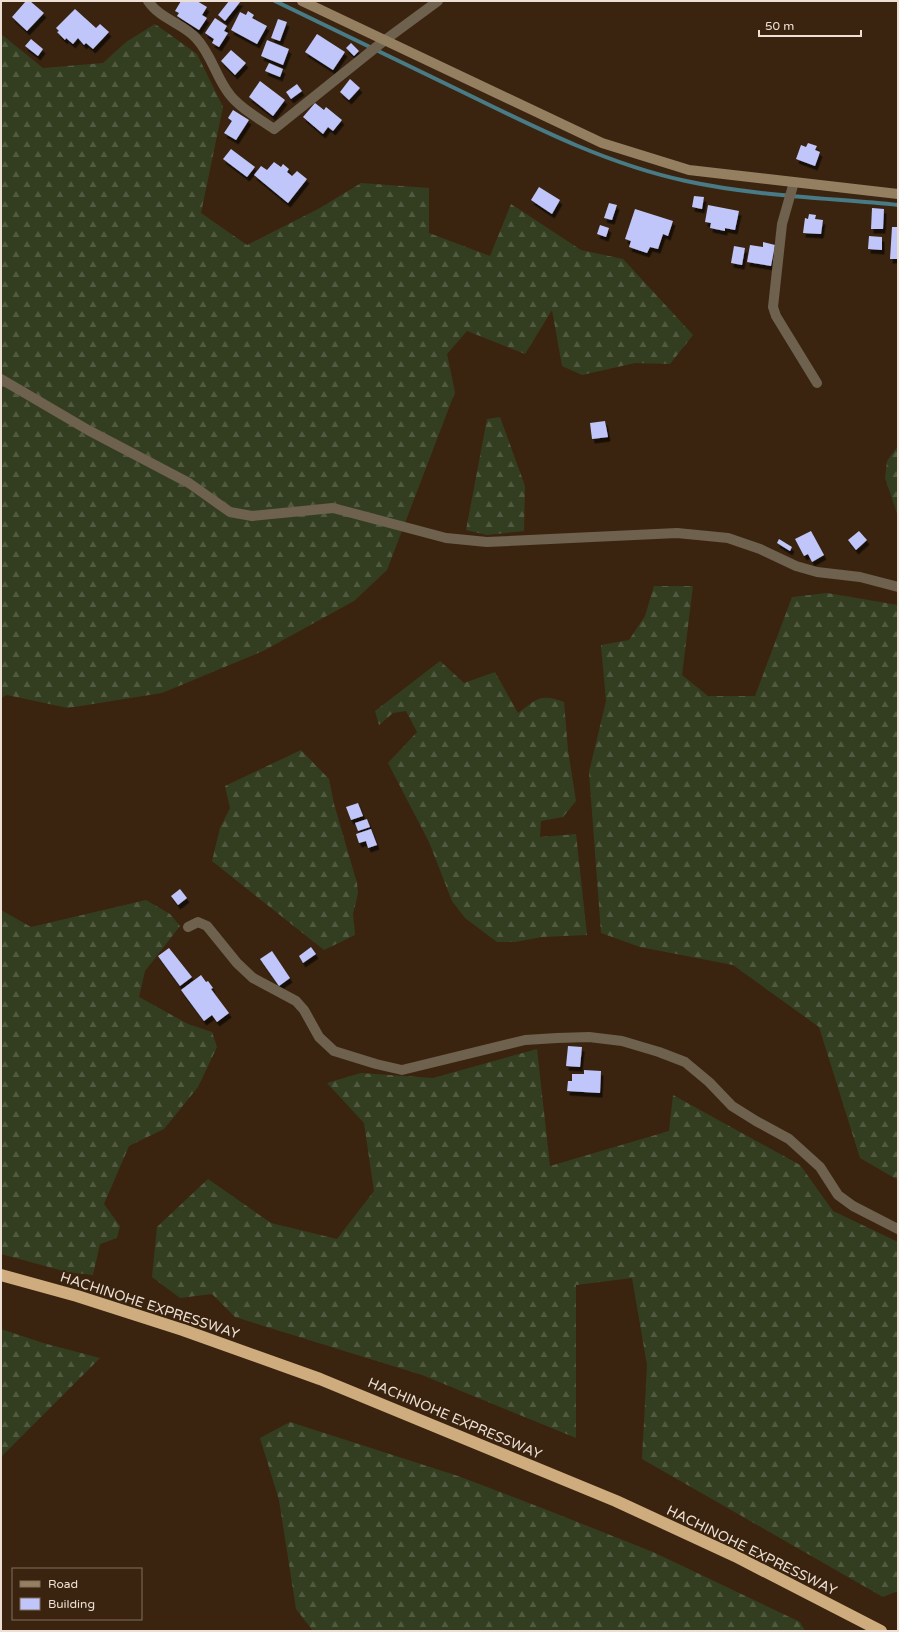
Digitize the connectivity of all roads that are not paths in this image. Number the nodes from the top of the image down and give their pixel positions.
1 (148, 1) edge
2 (302, 1) edge
3 (438, 1) edge
4 (385, 40) junction
5 (794, 182) junction
6 (898, 194) edge
7 (1, 379) edge
8 (817, 383) dead end
9 (898, 587) edge
10 (188, 927) dead end
11 (898, 1229) edge
12 (1, 1275) edge
13 (881, 1631) edge

1 - 4 street
2 - 4 street
3 - 4 street
4 - 5 street
5 - 6 street
5 - 8 street
7 - 9 street
10 - 11 street
12 - 13 highway, HACHINOHE EXPRESSWAY

